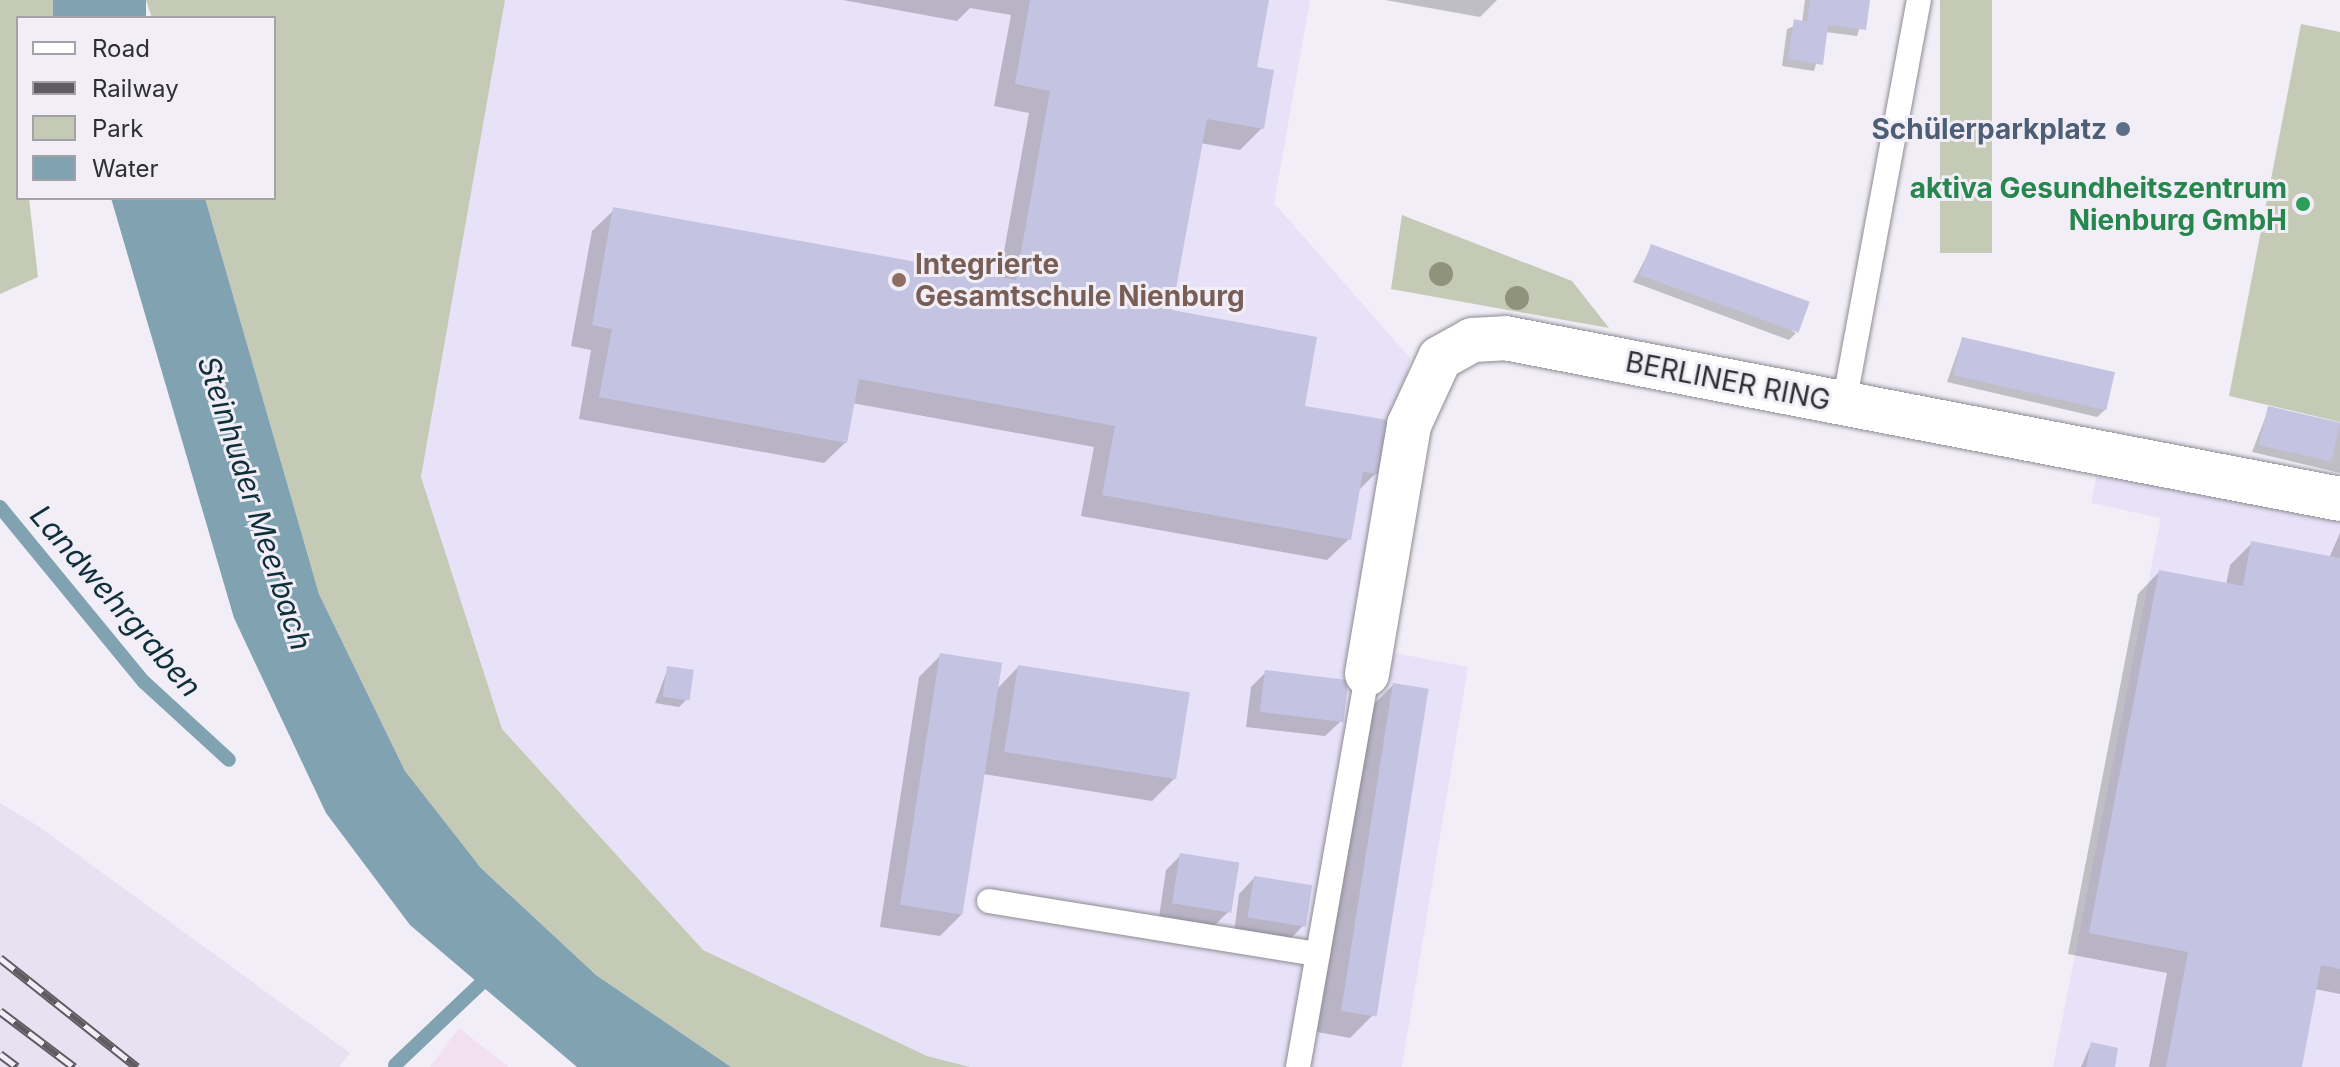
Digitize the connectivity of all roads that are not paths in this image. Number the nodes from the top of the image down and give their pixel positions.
1 (1919, 0) edge
2 (1844, 404) junction
3 (2340, 499) edge
4 (1367, 674) joint
5 (989, 901) dead end
6 (1318, 954) junction
7 (1298, 1067) edge

1 - 2 lane
2 - 3 street, BERLINER RING
2 - 4 street, BERLINER RING
4 - 6 lane
5 - 6 lane
6 - 7 lane

